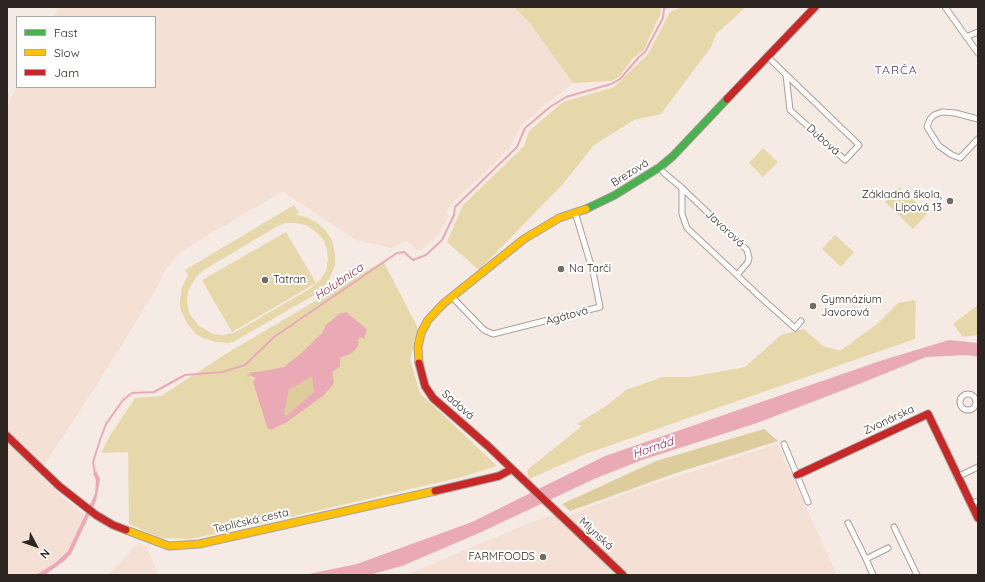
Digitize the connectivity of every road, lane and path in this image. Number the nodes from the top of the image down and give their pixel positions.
1 (815, 7) edge
2 (945, 7) edge
3 (978, 32) edge
4 (966, 37) junction
5 (978, 53) edge
6 (767, 56) junction
7 (786, 75) junction
8 (978, 118) edge
9 (978, 139) edge
10 (660, 168) junction
11 (682, 188) junction
12 (575, 212) junction
13 (737, 275) junction
14 (452, 296) junction
15 (428, 320) joint
16 (801, 321) dead end
17 (7, 436) edge
18 (784, 444) dead end
19 (978, 467) edge
20 (512, 469) junction
21 (797, 475) junction
22 (957, 477) junction
23 (978, 501) edge
24 (808, 502) dead end
25 (970, 504) junction
26 (978, 518) edge
27 (848, 523) dead end
28 (894, 527) dead end
29 (888, 548) dead end
30 (866, 559) junction
31 (623, 575) edge
32 (873, 575) edge
33 (917, 575) edge

1 - 6 street, Brezová
2 - 4 street
3 - 4 street
4 - 5 street
6 - 7 street, Dubová
6 - 10 street, Brezová
7 - 7 street, Dubová
8 - 9 street
10 - 11 street, Javorová
10 - 12 street, Brezová
11 - 13 street
11 - 13 street, Javorová
12 - 14 street, Brezová
12 - 14 street, Agátová
13 - 16 street
14 - 15 street, Brezová
15 - 20 street, Sadová
17 - 20 street, Tepličská cesta
18 - 21 street
19 - 22 street
20 - 31 street, Mlynská
21 - 22 street, Zvonárska
21 - 24 street
22 - 25 street, Zvonárska
23 - 25 street
25 - 26 street, Zvonárska
27 - 30 street
28 - 33 street
29 - 30 street
30 - 32 street

